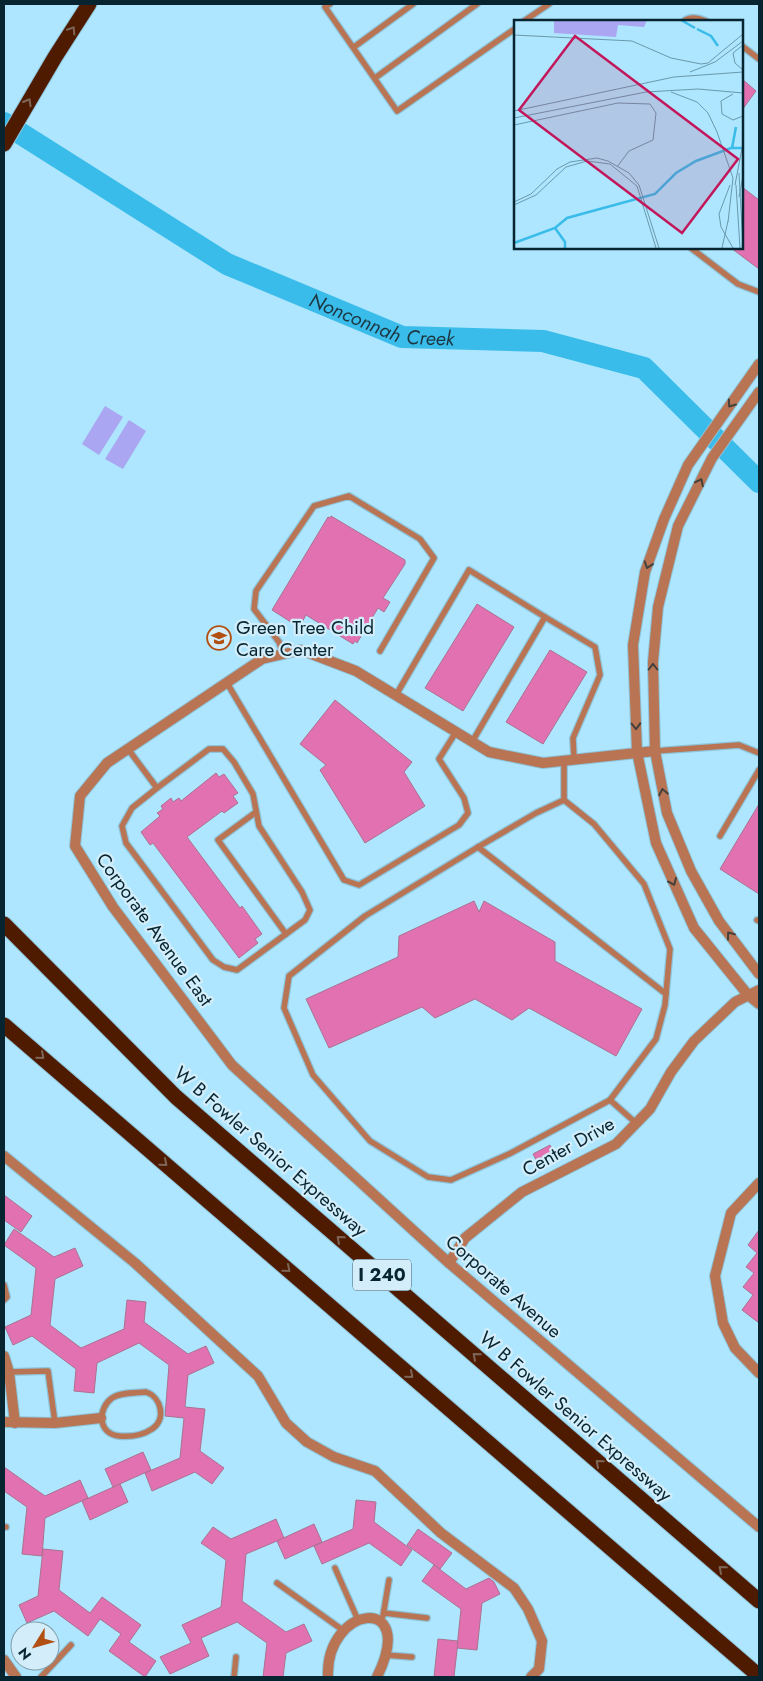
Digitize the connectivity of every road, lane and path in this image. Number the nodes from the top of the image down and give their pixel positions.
1 (89, 4) edge
2 (330, 4) edge
3 (413, 4) edge
4 (477, 4) edge
5 (549, 4) edge
6 (525, 20) edge
7 (686, 20) edge
8 (704, 20) edge
9 (514, 29) edge
10 (354, 47) junction
11 (743, 47) edge
12 (759, 59) edge
13 (375, 78) junction
14 (4, 144) edge
15 (692, 249) edge
16 (759, 292) edge
17 (759, 364) edge
18 (759, 392) edge
19 (545, 617) junction
20 (380, 651) dead end
21 (283, 654) junction
22 (227, 683) junction
23 (396, 695) junction
24 (456, 732) junction
25 (472, 742) junction
26 (128, 749) junction
27 (654, 751) junction
28 (637, 752) junction
29 (759, 753) edge
30 (569, 760) junction
31 (759, 770) edge
32 (157, 788) junction
33 (564, 800) junction
34 (256, 812) junction
35 (720, 836) dead end
36 (478, 847) junction
37 (4, 923) edge
38 (286, 934) junction
39 (759, 974) edge
40 (759, 990) edge
41 (666, 994) junction
42 (748, 995) junction
43 (759, 1004) edge
44 (4, 1025) edge
45 (232, 1065) joint
46 (610, 1100) junction
47 (637, 1124) junction
48 (4, 1156) edge
49 (759, 1184) edge
50 (449, 1263) junction
51 (4, 1284) edge
52 (4, 1300) edge
53 (4, 1356) edge
54 (9, 1372) junction
55 (759, 1373) edge
56 (101, 1418) junction
57 (4, 1422) edge
58 (15, 1423) junction
59 (55, 1423) junction
60 (759, 1527) edge
61 (335, 1568) dead end
62 (389, 1580) dead end
63 (277, 1583) dead end
64 (759, 1601) edge
65 (383, 1617) junction
66 (427, 1618) dead end
67 (358, 1620) junction
68 (344, 1631) junction
69 (71, 1645) dead end
70 (385, 1655) junction
71 (236, 1657) dead end
72 (412, 1657) dead end
73 (4, 1660) edge
74 (759, 1676) edge
75 (16, 1677) edge
76 (41, 1677) edge
77 (234, 1677) edge
78 (328, 1677) edge
79 (377, 1677) edge
80 (531, 1677) edge

14 -> 1 highway
2 - 10 lane
3 - 10 lane
4 - 13 lane
5 - 6 lane
7 - 8 lane
9 - 13 lane
10 - 13 lane
11 - 12 lane
15 - 16 lane
17 -> 28 street
27 -> 18 street
19 - 23 lane
19 - 25 lane
19 - 30 lane
20 - 21 lane
21 - 22 street, Corporate Avenue East
21 - 23 street, Corporate Avenue East
22 - 24 lane
22 - 26 street, Corporate Avenue East
23 - 24 street, Corporate Avenue East
24 - 25 street, Corporate Avenue East
25 - 30 street, Corporate Avenue East
26 - 32 lane
26 - 45 street, Corporate Avenue East
27 - 28 street, Corporate Avenue East
27 - 29 lane
39 -> 27 street
28 - 30 street, Corporate Avenue East
28 -> 42 street
30 - 33 lane
31 - 35 lane
32 - 34 lane
32 - 38 lane
33 - 36 lane
33 - 41 lane
34 - 38 lane
34 - 38 lane
36 - 41 lane
36 - 46 lane
64 -> 37 highway, W B Fowler Senior Expressway / I 240
40 - 42 street, Center Drive
41 - 46 lane
42 - 43 street
42 - 47 street, Center Drive
44 -> 74 highway, I 240
45 - 50 street, Corporate Avenue
46 - 47 lane
47 - 50 street, Center Drive
48 - 80 street
49 - 55 street
50 - 60 street, Corporate Avenue
51 - 52 lane
53 - 54 street
54 - 58 street
54 - 59 lane
56 - 56 lane
56 - 59 street
57 - 58 street
58 - 59 street
61 - 67 lane
62 - 65 lane
63 - 68 lane
65 - 66 lane
65 - 67 street
65 - 70 street
67 - 68 street
68 - 78 street
69 - 76 lane
70 - 72 lane
70 - 79 street
71 - 77 lane
73 - 75 street

